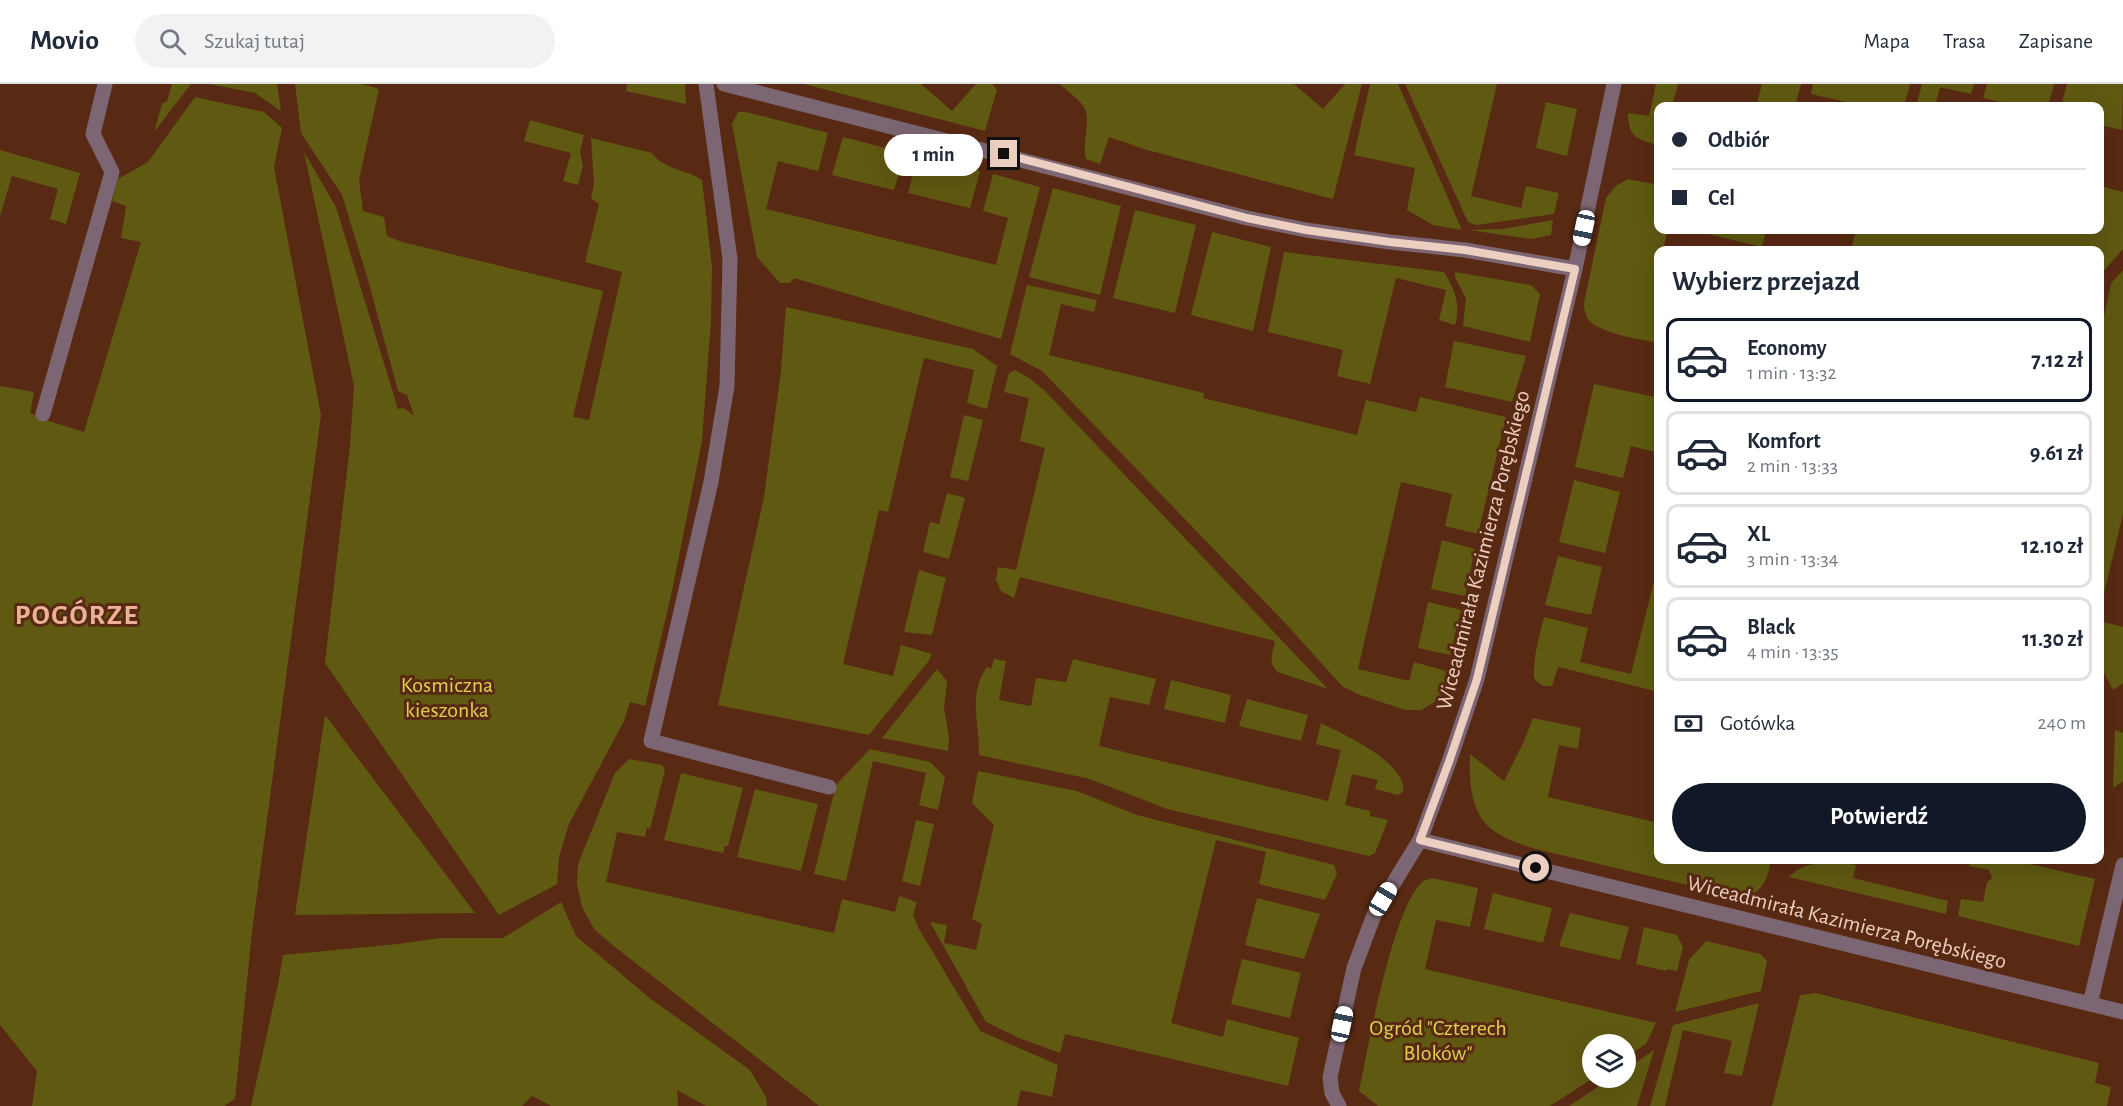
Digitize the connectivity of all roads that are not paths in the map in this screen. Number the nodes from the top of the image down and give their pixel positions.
1 (105, 84) edge
2 (706, 84) edge
3 (724, 84) edge
4 (1614, 84) edge
5 (1575, 269) junction
6 (43, 414) dead end
7 (829, 787) dead end
8 (1420, 840) junction
9 (2123, 865) edge
10 (2090, 1004) junction
11 (2123, 1012) edge
12 (1339, 1106) edge

1 - 6 street
2 - 7 street
3 - 5 street
4 - 5 street, Wiceadmirała Kazimierza Porębskiego
5 - 8 street, Wiceadmirała Kazimierza Porębskiego
8 - 10 street, Wiceadmirała Kazimierza Porębskiego
8 - 12 street, Wiceadmirała Kazimierza Porębskiego
9 - 10 street
10 - 11 street, Wiceadmirała Kazimierza Porębskiego

